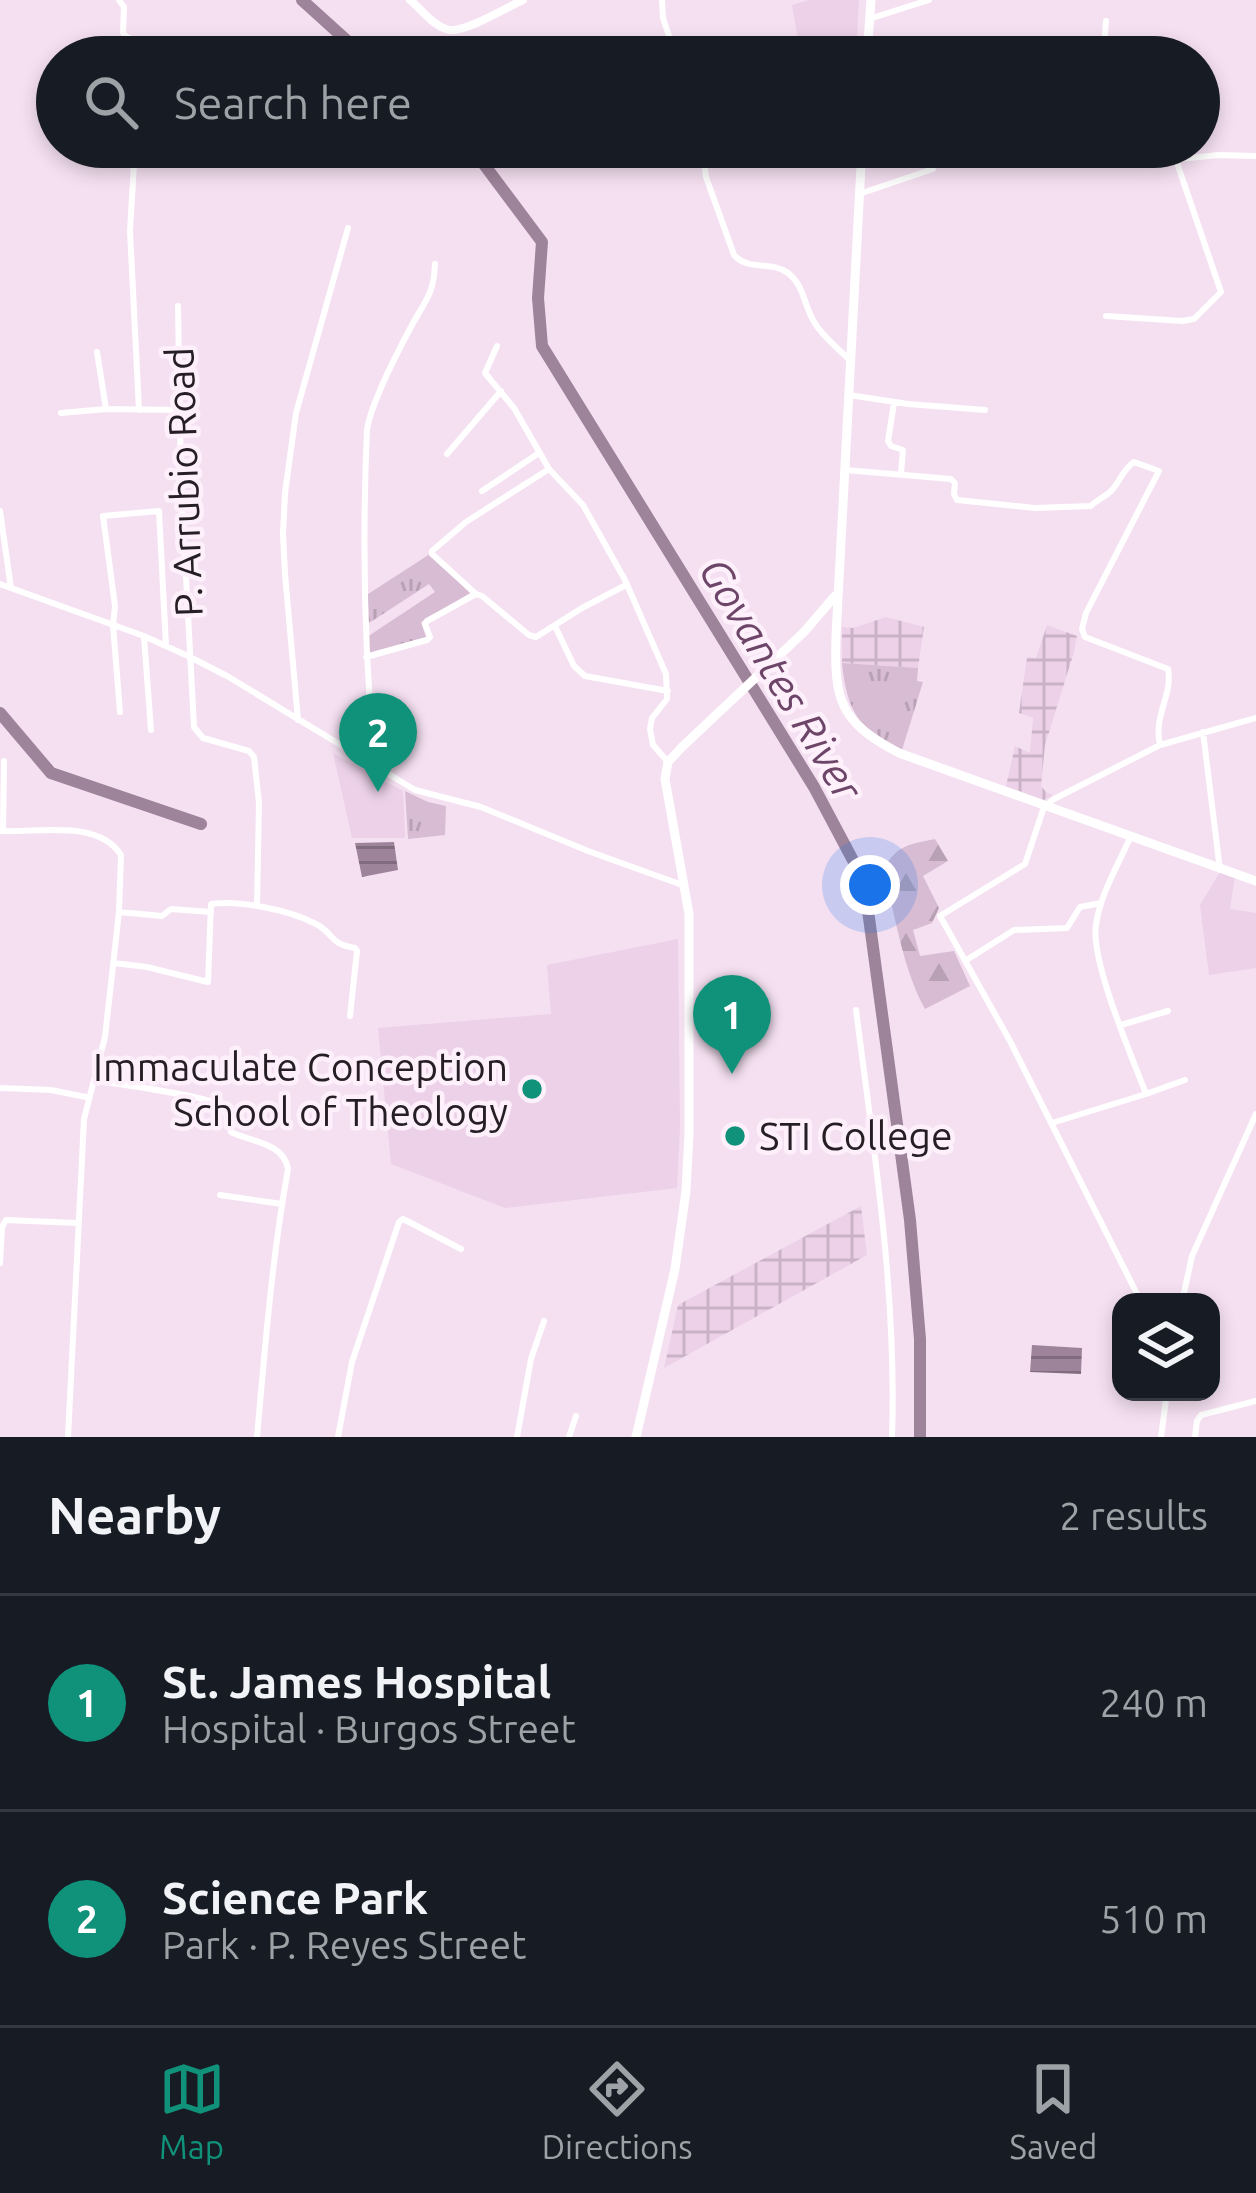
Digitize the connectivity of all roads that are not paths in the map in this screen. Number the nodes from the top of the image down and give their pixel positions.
1 (118, 0) edge
2 (410, 0) edge
3 (523, 0) edge
4 (662, 0) edge
5 (871, 0) edge
6 (929, 0) edge
7 (869, 20) junction
8 (1106, 21) dead end
9 (126, 36) edge
10 (668, 36) edge
11 (868, 36) edge
12 (1105, 36) edge
13 (1220, 154) edge
14 (1256, 156) edge
15 (134, 168) edge
16 (705, 168) edge
17 (861, 168) edge
18 (1179, 168) edge
19 (933, 169) dead end
20 (860, 194) junction
21 (348, 228) dead end
22 (435, 264) dead end
23 (178, 306) dead end
24 (1106, 316) dead end
25 (497, 346) dead end
26 (97, 352) dead end
27 (851, 361) junction
28 (501, 391) junction
29 (849, 395) junction
30 (894, 403) junction
31 (106, 409) junction
32 (139, 410) junction
33 (181, 410) junction
34 (985, 410) dead end
35 (61, 413) dead end
36 (539, 453) junction
37 (447, 454) dead end
38 (549, 469) junction
39 (845, 470) junction
40 (901, 473) junction
41 (482, 491) dead end
42 (0, 511) edge
43 (0, 584) edge
44 (627, 585) junction
45 (11, 588) junction
46 (837, 592) junction
47 (476, 594) junction
48 (814, 622) junction
49 (113, 625) junction
50 (555, 626) junction
51 (144, 636) junction
52 (836, 636) junction
53 (166, 646) junction
54 (190, 657) junction
55 (366, 657) junction
56 (668, 691) junction
57 (120, 712) dead end
58 (1256, 718) edge
59 (298, 720) junction
60 (151, 730) dead end
61 (1203, 732) junction
62 (1160, 745) junction
63 (4, 760) dead end
64 (668, 762) junction
65 (375, 766) junction
66 (1044, 807) junction
67 (2, 831) edge
68 (1130, 838) junction
69 (1220, 870) junction
70 (1256, 881) edge
71 (685, 886) junction
72 (1102, 903) junction
73 (257, 906) junction
74 (119, 912) junction
75 (211, 912) junction
76 (965, 962) junction
77 (114, 963) junction
78 (856, 1010) dead end
79 (1168, 1011) dead end
80 (350, 1016) dead end
81 (1121, 1025) junction
82 (94, 1080) junction
83 (1185, 1080) dead end
84 (0, 1088) edge
85 (1146, 1094) junction
86 (87, 1097) junction
87 (1256, 1114) edge
88 (1052, 1123) junction
89 (220, 1195) dead end
90 (282, 1204) junction
91 (79, 1223) junction
92 (461, 1249) dead end
93 (0, 1263) edge
94 (1137, 1293) edge
95 (1184, 1293) edge
96 (544, 1321) dead end
97 (1166, 1401) edge
98 (1256, 1401) edge
99 (576, 1416) dead end
100 (68, 1437) edge
101 (257, 1437) edge
102 (338, 1437) edge
103 (517, 1437) edge
104 (569, 1437) edge
105 (636, 1437) edge
106 (892, 1437) edge
107 (1161, 1437) edge
108 (1196, 1437) edge

1 - 9 street
2 - 3 street
4 - 10 street
5 - 7 main road
6 - 7 street
7 - 11 main road
8 - 12 street
13 - 14 street
15 - 32 street
16 - 27 street
17 - 20 main road
18 - 24 street
19 - 20 street
20 - 27 main road
21 - 59 street
22 - 55 street
23 - 33 street, P. Arrubio Road
25 - 28 street
26 - 31 street
27 - 29 main road
28 - 36 street
28 - 37 street
29 - 30 street
29 - 39 main road
30 - 34 street
30 - 40 street
31 - 32 street
31 - 35 street
32 - 33 street
33 - 54 street, P. Arrubio Road
36 - 38 street
36 - 41 street
38 - 44 street
38 - 47 street
39 - 40 street
39 - 46 main road
40 - 62 street
42 - 45 street
43 - 45 street
44 - 50 street
44 - 56 street
45 - 49 street
46 - 48 main road
46 - 52 main road
47 - 50 street
47 - 55 street
48 - 52 main road
48 - 64 main road
49 - 51 street
49 - 53 street
49 - 57 street
50 - 56 street
51 - 53 street
51 - 60 street
52 - 66 main road
53 - 54 street
54 - 59 street
54 - 73 street, P. Arrubio Road
55 - 65 street
56 - 64 street
58 - 61 street
59 - 65 street
61 - 62 street
61 - 69 street
62 - 66 street
63 - 67 street
64 - 71 main road
65 - 71 street
66 - 68 main road
66 - 76 street
67 - 74 street
68 - 69 main road
68 - 72 street
69 - 70 main road
71 - 105 main road
72 - 76 street
72 - 81 street
73 - 75 street
73 - 80 street
74 - 75 street
74 - 77 street
75 - 77 street
76 - 88 street
77 - 82 street
78 - 106 street
79 - 81 street
81 - 85 street
82 - 86 street
82 - 90 street
83 - 85 street
84 - 86 street
85 - 88 street
86 - 91 street
87 - 95 street
88 - 94 street
89 - 90 street
90 - 101 street
91 - 93 street
91 - 100 street
92 - 102 street
96 - 103 street
97 - 107 street
98 - 108 street
99 - 104 street

